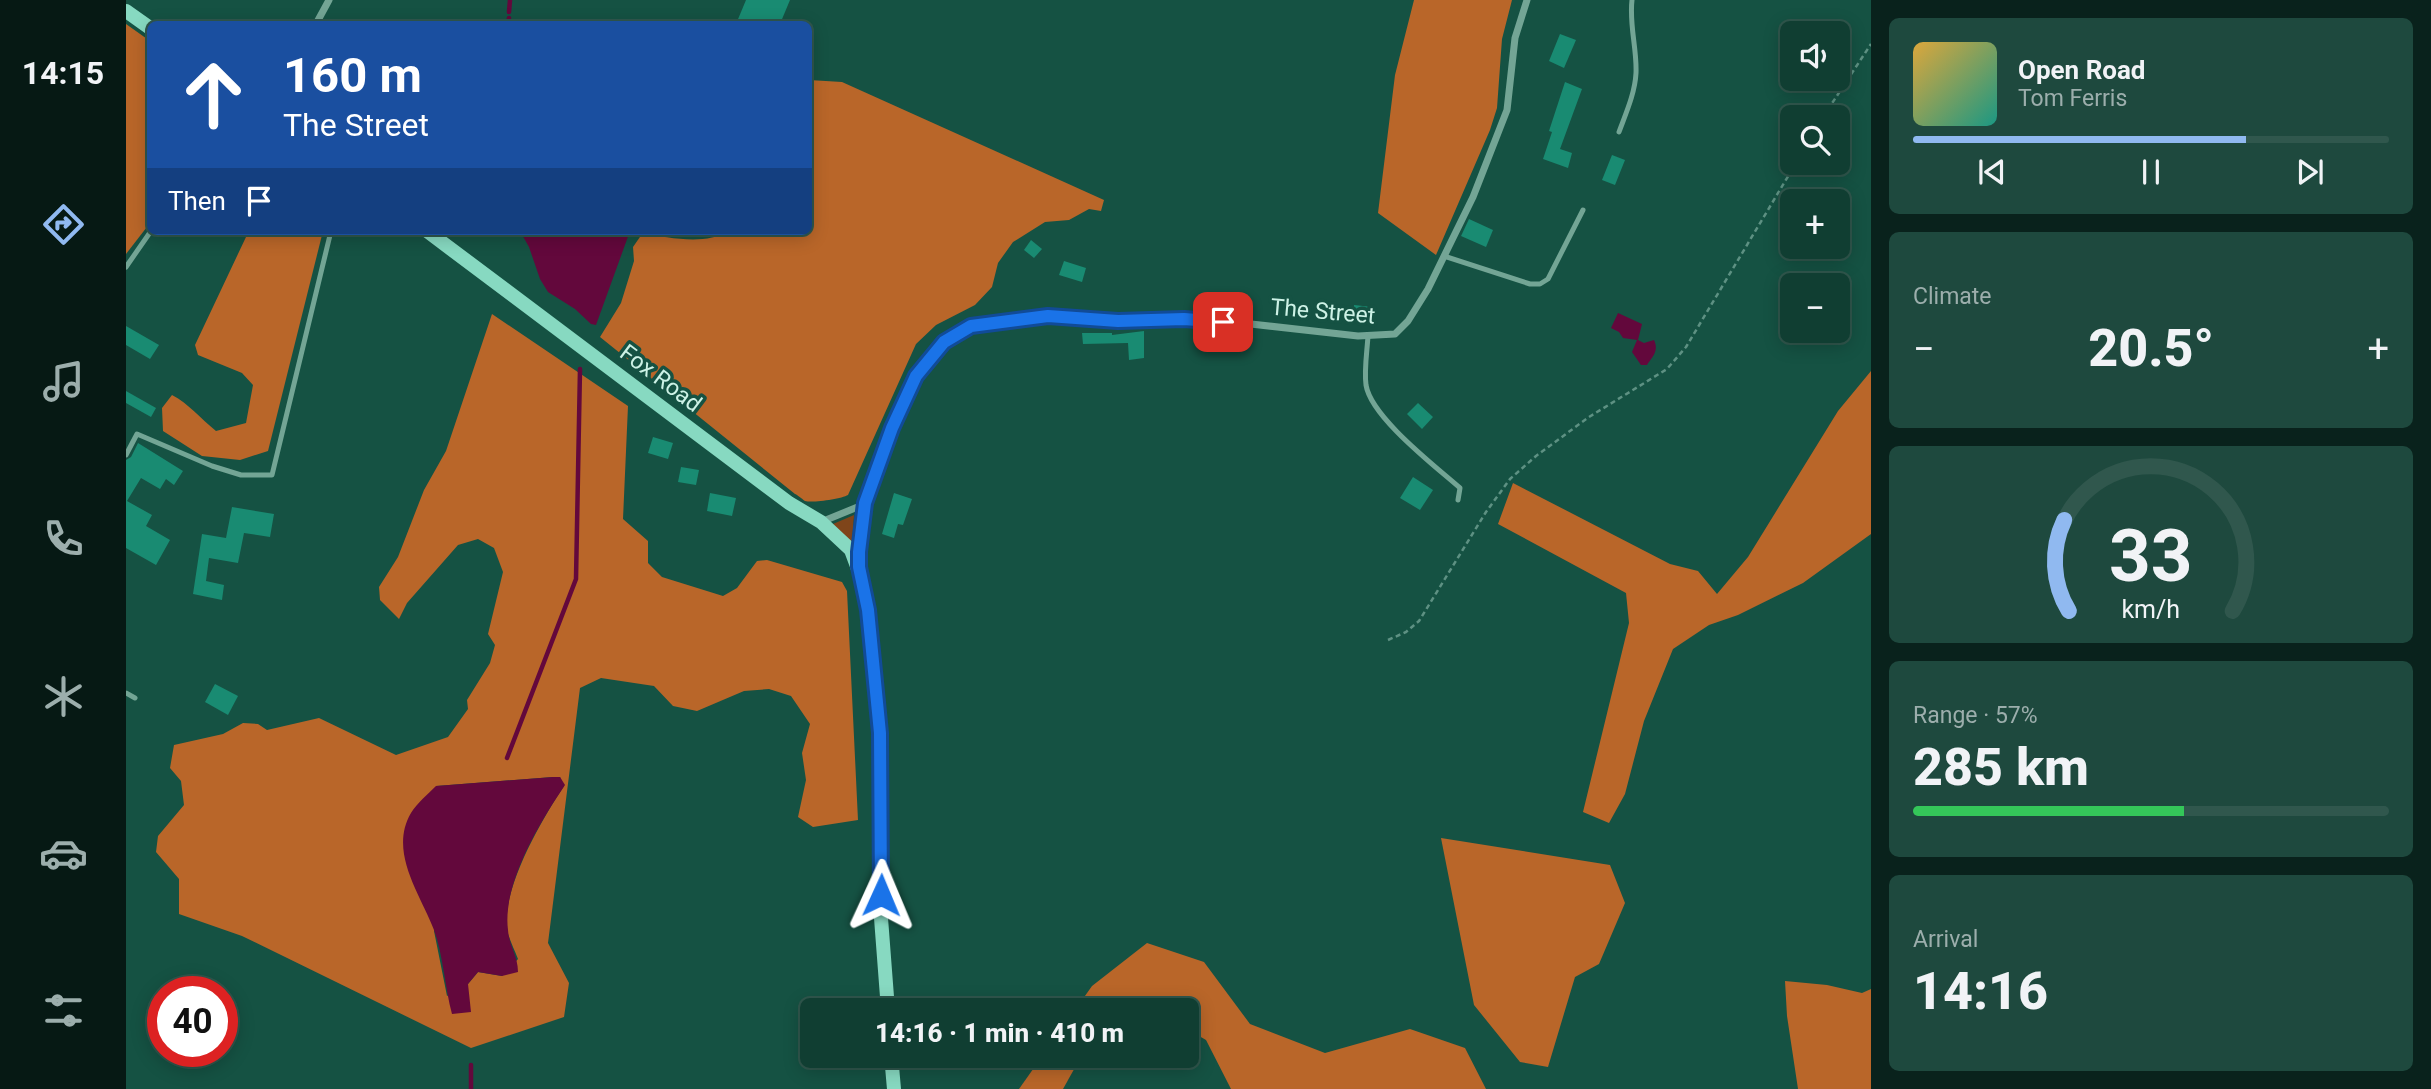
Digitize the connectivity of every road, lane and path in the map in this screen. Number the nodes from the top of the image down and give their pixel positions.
1 (328, 0) edge
2 (1527, 0) edge
3 (1632, 0) edge
4 (126, 11) edge
5 (318, 21) edge
6 (147, 26) edge
7 (1871, 44) edge
8 (1831, 105) edge
9 (1619, 132) dead end
10 (1789, 175) edge
11 (1583, 209) dead end
12 (148, 235) edge
13 (330, 235) edge
14 (432, 235) edge
15 (1444, 256) junction
16 (126, 267) edge
17 (1368, 336) junction
18 (126, 455) edge
19 (1458, 500) dead end
20 (865, 503) junction
21 (821, 522) junction
22 (859, 567) junction
23 (1388, 640) dead end
24 (126, 693) edge
25 (135, 698) dead end
26 (887, 998) edge
27 (892, 1068) edge
28 (894, 1089) edge

1 - 5 street
2 - 15 street, The Street
3 - 9 lane
4 - 6 street
7 - 8 path
10 - 23 path
11 - 15 lane
12 - 16 lane
13 - 18 lane
14 - 21 street, Fox Road
15 - 17 street, The Street
17 - 19 lane
17 - 20 street, The Street
20 - 21 street
20 - 22 street, The Street
21 - 22 street, Fox Road
22 - 26 street
24 - 25 lane
27 - 28 street

